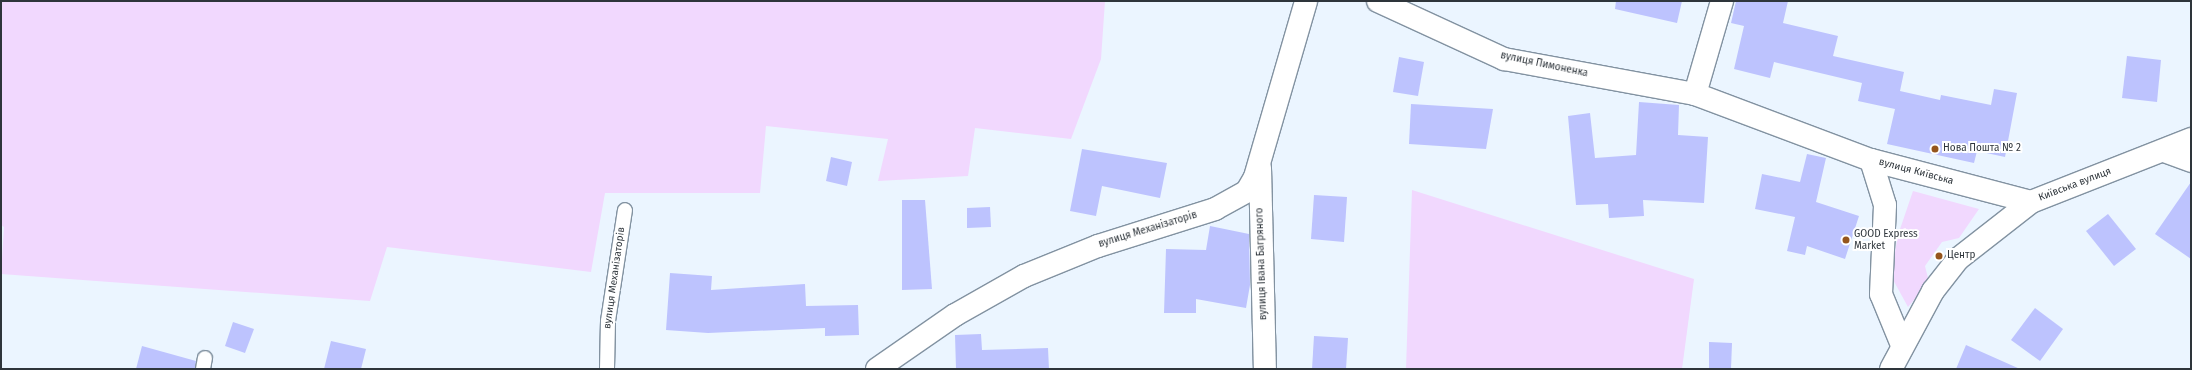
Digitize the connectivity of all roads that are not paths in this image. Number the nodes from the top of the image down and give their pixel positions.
1 (1306, 1) edge
2 (1378, 1) edge
3 (1722, 1) edge
4 (1695, 94) junction
5 (2191, 139) edge
6 (2164, 151) junction
7 (1260, 159) junction
8 (1871, 160) junction
9 (2191, 161) edge
10 (2031, 202) junction
11 (1215, 209) junction
12 (625, 210) dead end
13 (1260, 220) junction
14 (1902, 345) junction
15 (607, 369) edge
16 (877, 369) edge
17 (1265, 369) edge
18 (1891, 369) edge

1 - 7 street, вулиця Механізаторів
2 - 4 street, вулиця Пимоненка
3 - 4 street
4 - 8 street, вулиця Пимоненка
5 - 6 street, Київська вулиця
6 - 9 street
6 - 10 street, Київська вулиця
7 - 11 street, вулиця Механізаторів
7 - 13 street, вулиця Івана Багряного
8 - 10 street, вулиця Київська
8 - 14 street, вулиця Київська
10 - 14 street, Київська вулиця
11 - 13 street
11 - 16 street, вулиця Механізаторів
12 - 15 lane, вулиця Механізаторів
13 - 17 street, вулиця Івана Багряного
14 - 18 street, Київська вулиця

